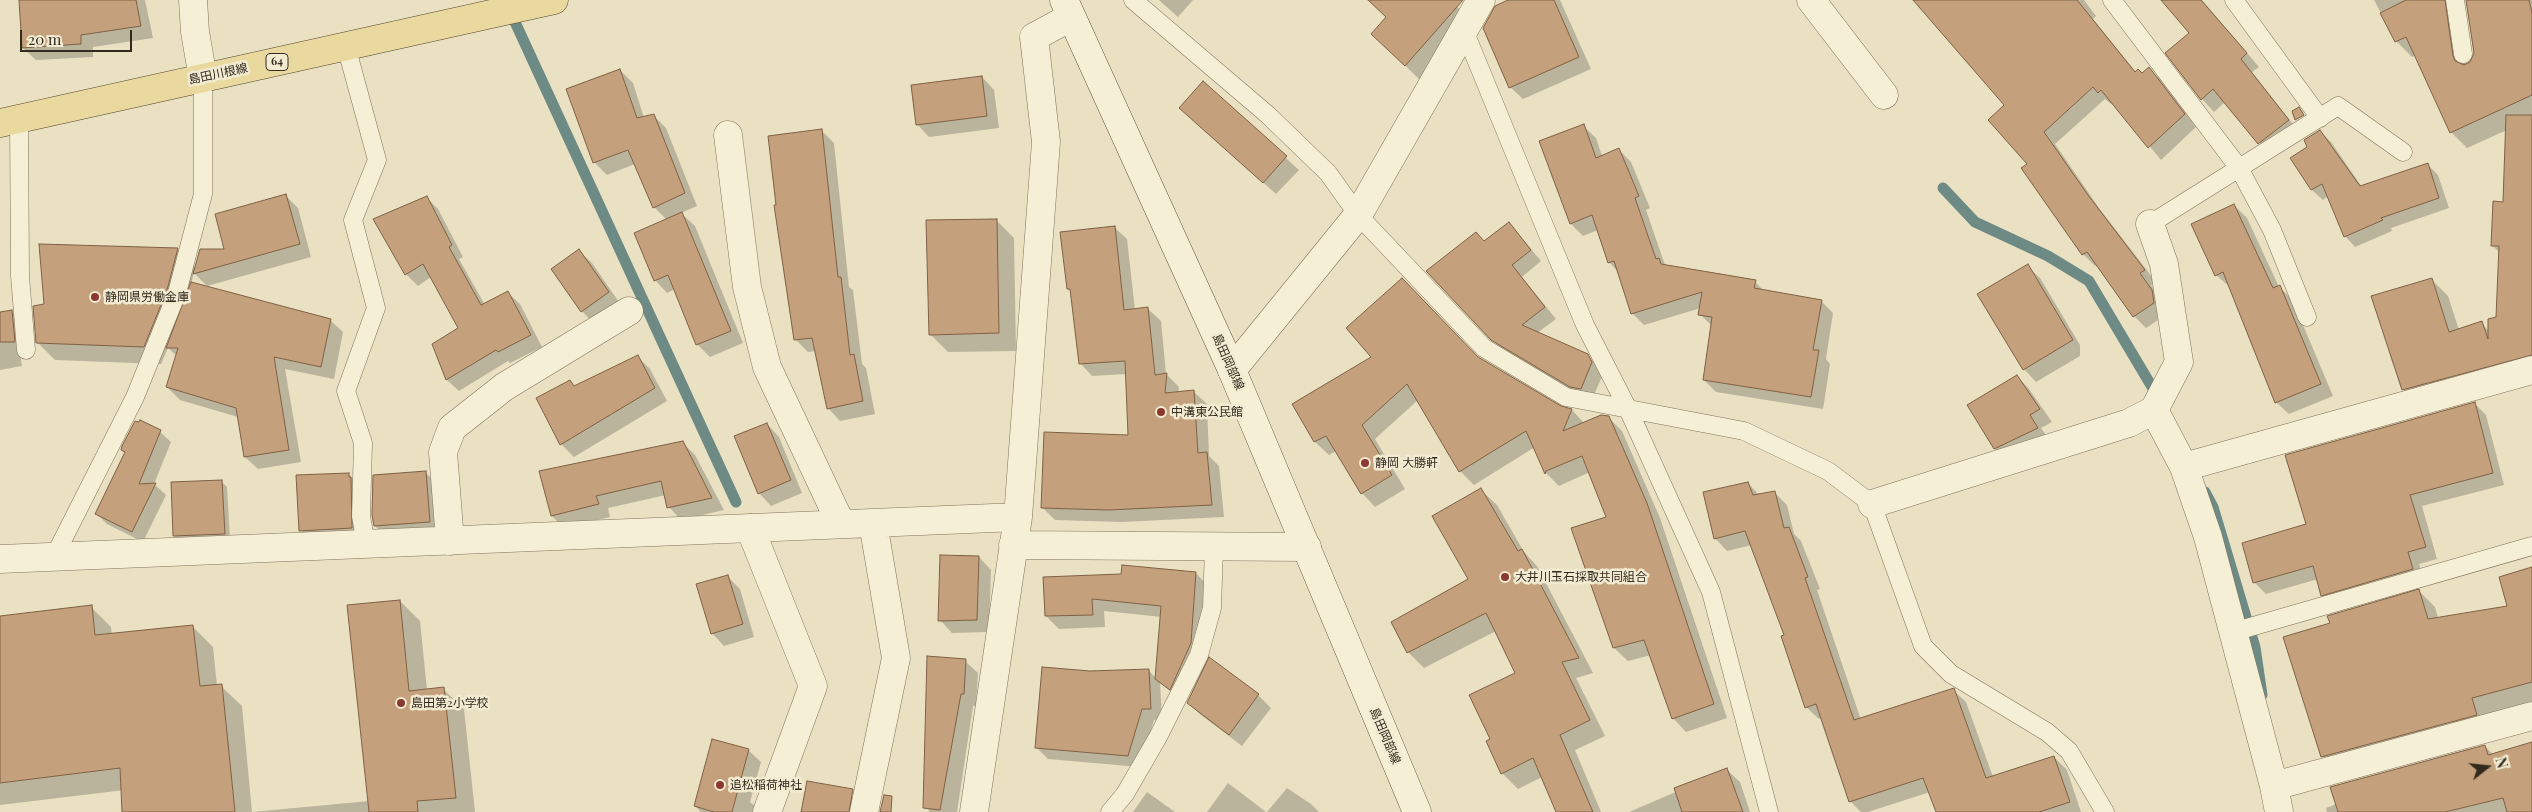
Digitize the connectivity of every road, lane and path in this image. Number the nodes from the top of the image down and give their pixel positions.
1 (193, 0) edge
2 (554, 0) edge
3 (1133, 0) edge
4 (1481, 0) edge
5 (1810, 0) edge
6 (2112, 0) edge
7 (2234, 0) edge
8 (2455, 0) edge
9 (1067, 8) edge
10 (1464, 30) junction
11 (346, 46) junction
12 (2463, 54) dead end
13 (203, 78) junction
14 (1884, 95) dead end
15 (2320, 118) junction
16 (9, 121) edge
17 (728, 135) dead end
18 (2403, 152) dead end
19 (2239, 168) junction
20 (1358, 215) junction
21 (2150, 224) joint
22 (629, 312) dead end
23 (2308, 317) dead end
24 (26, 350) dead end
25 (1232, 370) junction
26 (2532, 370) edge
27 (1628, 409) junction
28 (2154, 410) junction
29 (2184, 467) junction
30 (1872, 504) junction
31 (1018, 517) junction
32 (873, 523) junction
33 (841, 524) junction
34 (750, 528) junction
35 (450, 541) junction
36 (366, 544) junction
37 (1013, 545) junction
38 (2532, 546) edge
39 (1307, 547) junction
40 (1214, 548) junction
41 (54, 557) junction
42 (0, 559) edge
43 (2233, 632) junction
44 (2532, 716) edge
45 (2277, 799) edge
46 (766, 812) edge
47 (864, 812) edge
48 (974, 812) edge
49 (1110, 812) edge
50 (1417, 812) edge
51 (1769, 812) edge
52 (2105, 812) edge

1 - 13 street
2 - 11 main road, 島田川根線 / 64
3 - 20 lane
4 - 10 street
5 - 14 street
6 - 19 lane
7 - 15 lane
8 - 12 lane
9 - 25 street, 島田岡部線
9 - 31 street
10 - 20 street
10 - 27 lane
11 - 13 main road, 島田川根線 / 64
11 - 36 lane
13 - 16 main road, 島田川根線 / 64
13 - 41 lane
15 - 18 lane
15 - 19 lane
16 - 24 lane
17 - 33 street
19 - 21 lane
19 - 23 lane
20 - 25 street
20 - 27 lane
21 - 28 street
22 - 35 street
25 - 39 street, 島田岡部線
26 - 29 street
27 - 30 lane
27 - 51 lane
28 - 29 street
28 - 30 street
29 - 43 street
30 - 52 lane
31 - 32 street
31 - 37 street
32 - 33 street
32 - 47 street
33 - 34 street
34 - 35 street
34 - 46 street
35 - 36 street
36 - 41 street
37 - 40 street
37 - 48 street
38 - 43 lane
39 - 40 street
39 - 50 street, 島田岡部線
40 - 49 lane
41 - 42 street
43 - 45 street
44 - 45 street

